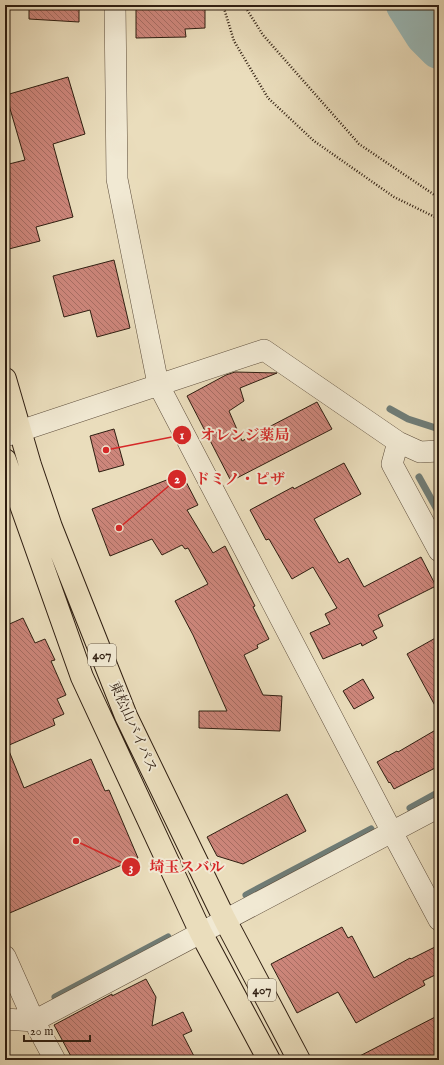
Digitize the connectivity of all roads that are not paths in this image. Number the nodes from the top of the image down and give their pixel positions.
1 (115, 5) edge
2 (5, 379) edge
3 (158, 384) junction
4 (12, 433) edge
5 (398, 442) junction
6 (439, 450) edge
7 (5, 460) edge
8 (439, 551) edge
9 (439, 807) edge
10 (392, 832) junction
11 (225, 920) junction
12 (439, 920) edge
13 (201, 933) junction
14 (5, 956) edge
15 (5, 1019) edge
16 (34, 1021) junction
17 (55, 1060) edge
18 (268, 1060) edge
19 (299, 1060) edge

1 - 3 street
2 - 4 highway, 東松山バイパス / 407
3 - 4 street
3 - 5 street
3 - 10 street
4 - 11 highway, 東松山バイパス / 407
5 - 6 street
5 - 8 street
7 - 13 highway, 東松山バイパス / 407
9 - 10 street
10 - 11 street
10 - 12 street
11 - 13 street
11 - 19 highway, 東松山バイパス / 407
13 - 16 street
13 - 18 highway, 東松山バイパス / 407
14 - 16 street
15 - 16 street
16 - 17 street

